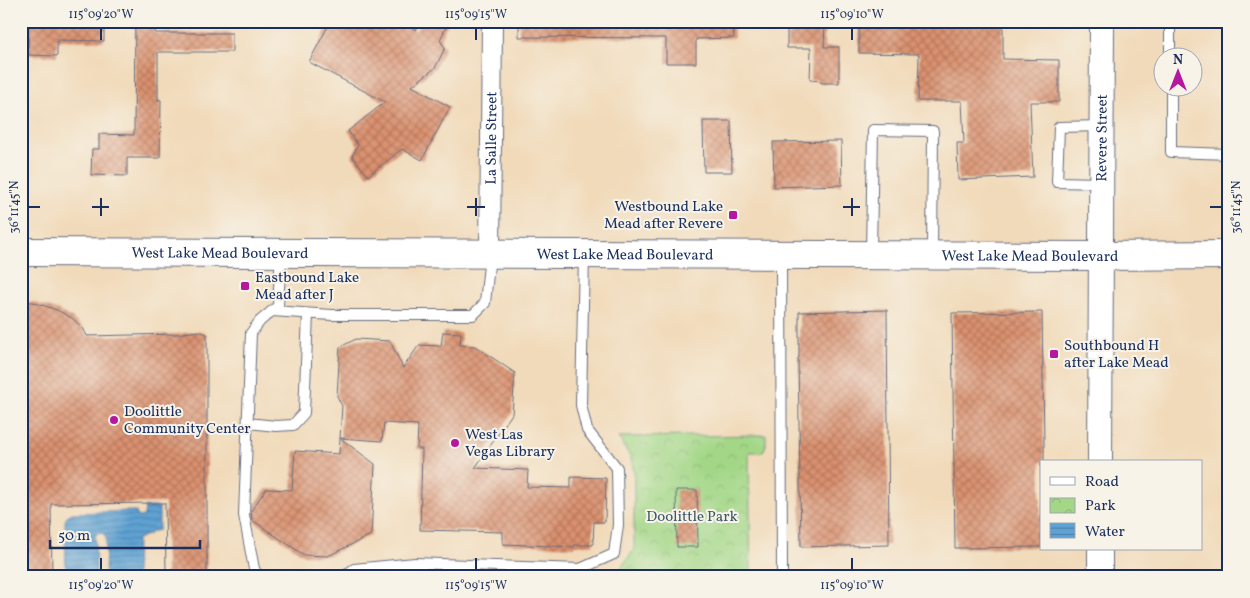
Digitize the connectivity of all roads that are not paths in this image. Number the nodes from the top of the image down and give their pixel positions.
1 (492, 21) edge
2 (1102, 21) edge
3 (1170, 21) edge
4 (1170, 48) edge
5 (1171, 98) edge
6 (1101, 126) junction
7 (1229, 154) edge
8 (1100, 183) junction
9 (21, 252) edge
10 (281, 253) junction
11 (490, 254) junction
12 (584, 254) junction
13 (781, 255) junction
14 (871, 255) junction
15 (932, 255) junction
16 (1229, 255) edge
17 (1100, 256) junction
18 (272, 311) junction
19 (308, 314) junction
20 (248, 423) junction
21 (1100, 460) edge
22 (1100, 550) edge
23 (259, 577) edge
24 (344, 577) edge
25 (782, 577) edge
26 (1100, 577) edge

1 - 11 street, La Salle Street
2 - 6 street, Revere Street
3 - 4 lane
5 - 7 lane
6 - 8 street, Revere Street
6 - 8 lane
8 - 17 street, Revere Street
9 - 10 main road, West Lake Mead Boulevard
10 - 11 main road, West Lake Mead Boulevard
10 - 18 lane
11 - 12 main road, West Lake Mead Boulevard
11 - 19 lane
12 - 13 main road, West Lake Mead Boulevard
12 - 24 lane
13 - 14 main road, West Lake Mead Boulevard
13 - 25 lane
14 - 15 main road, West Lake Mead Boulevard
14 - 15 lane
15 - 17 main road, West Lake Mead Boulevard
16 - 17 main road, West Lake Mead Boulevard
17 - 21 street, Revere Street
18 - 19 lane
18 - 20 lane
19 - 20 lane
20 - 23 lane
22 - 26 street

